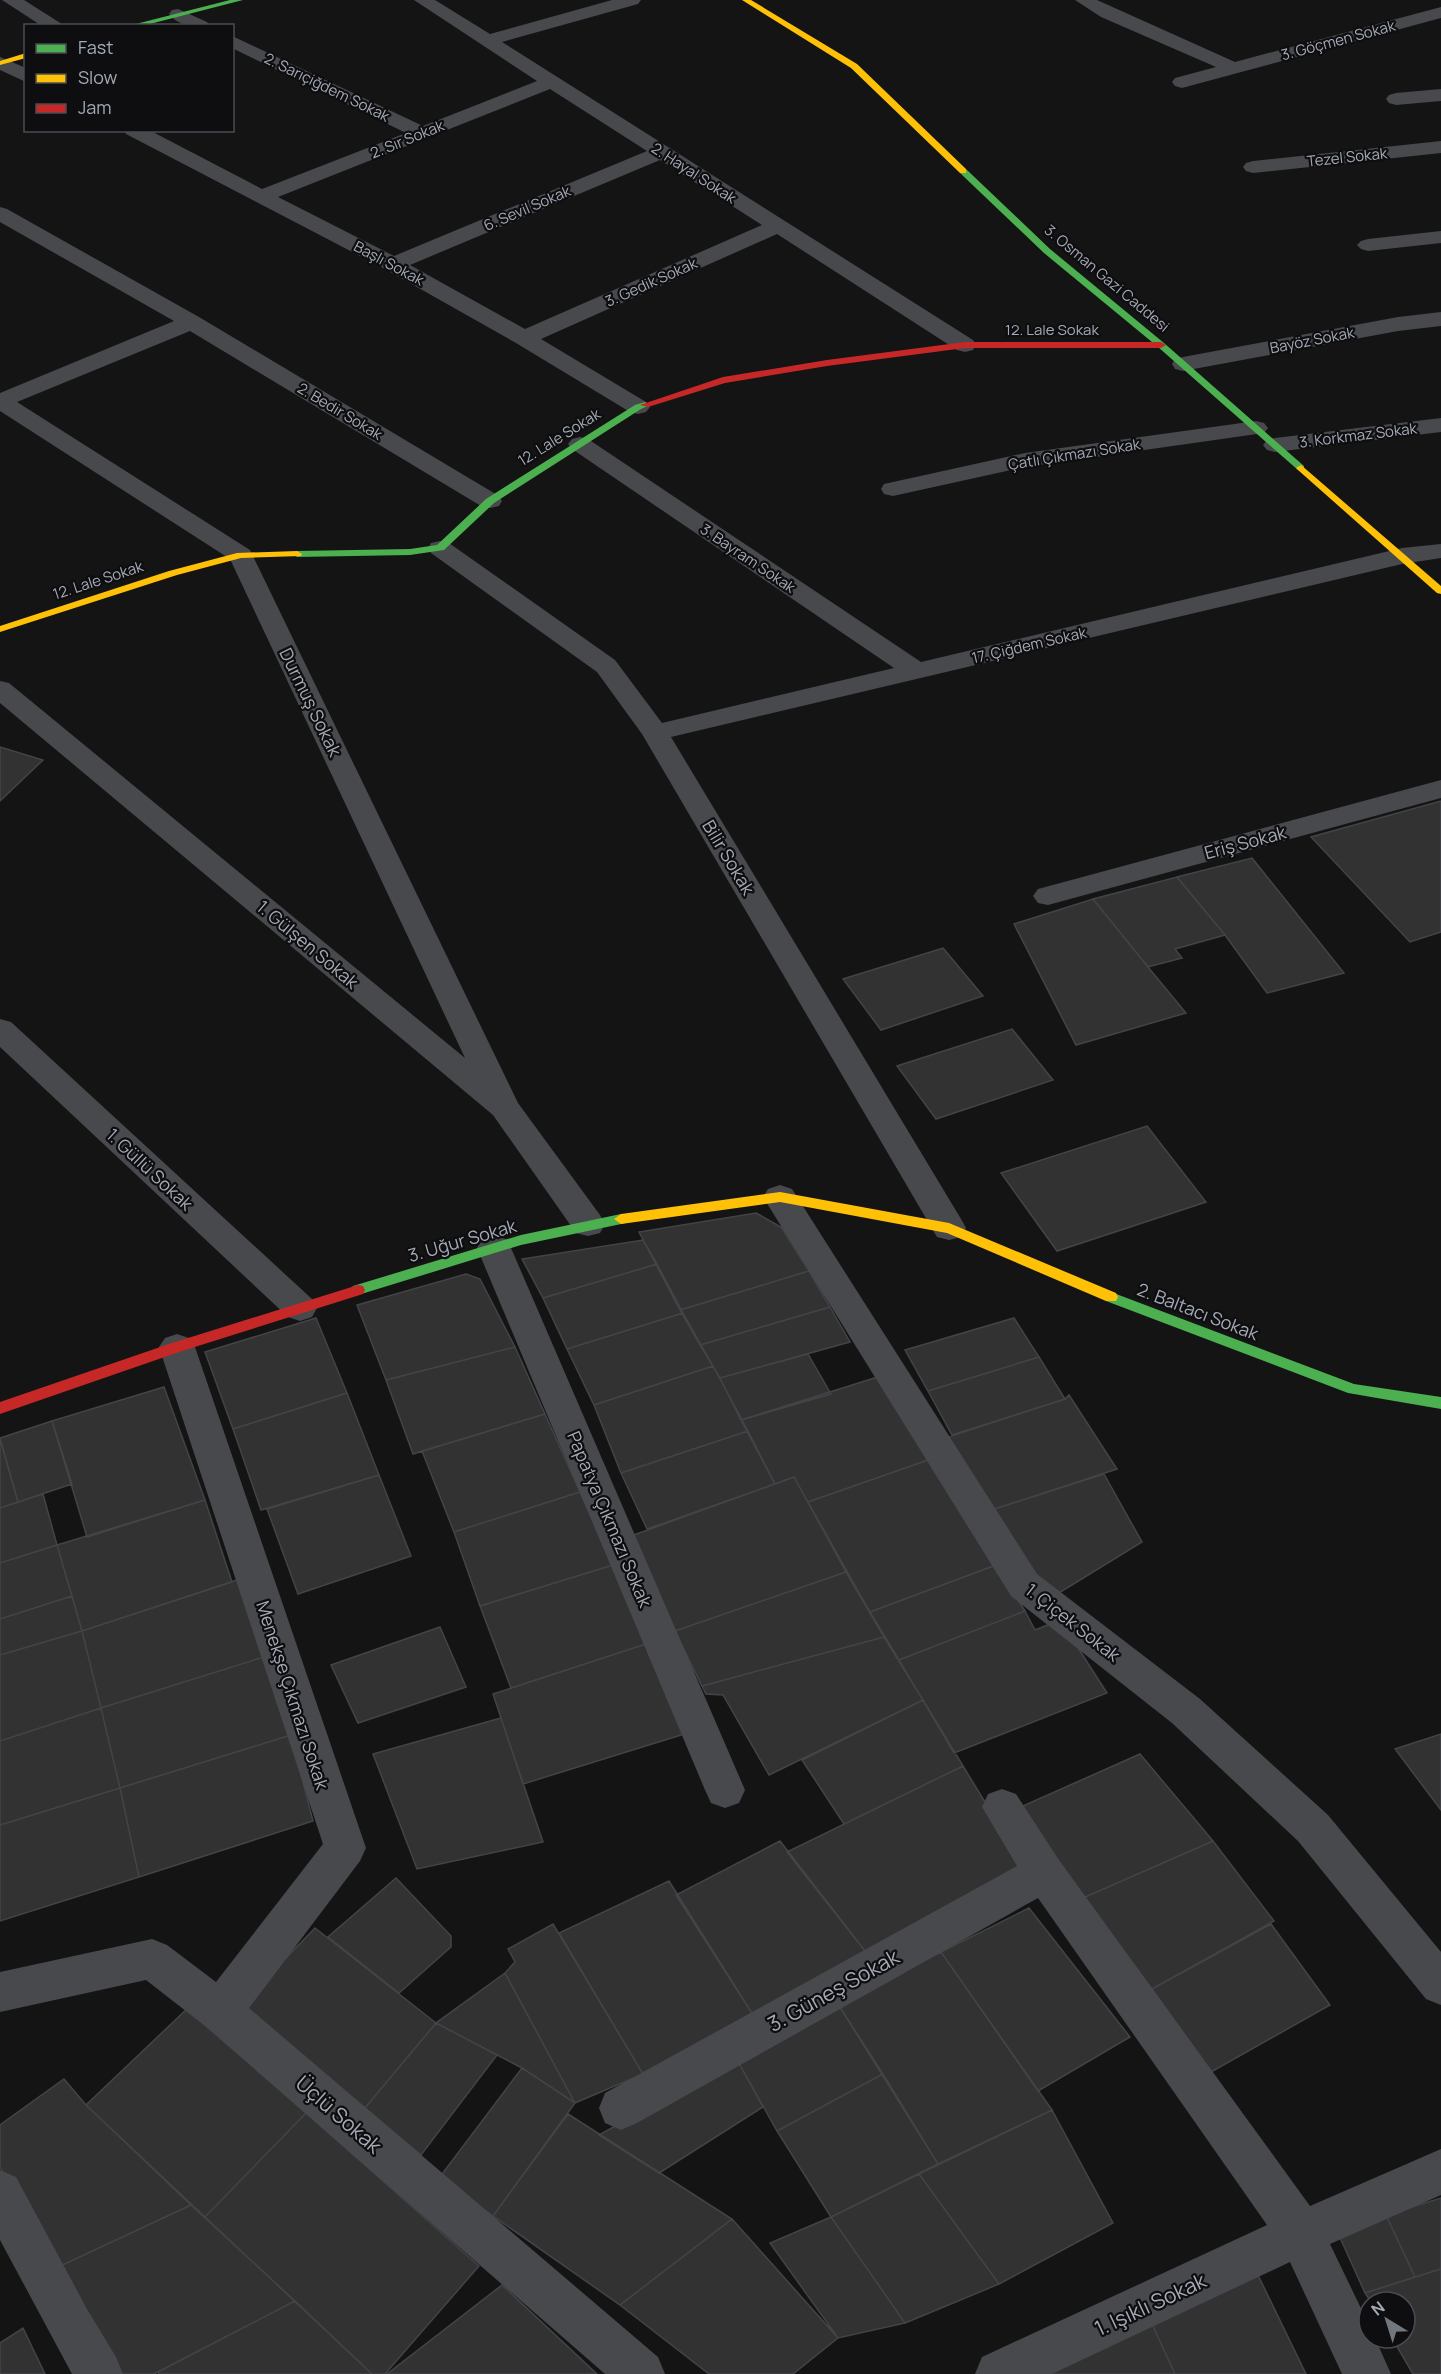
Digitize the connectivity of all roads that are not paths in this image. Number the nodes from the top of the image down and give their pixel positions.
1 (11, 0) edge
2 (239, 0) edge
3 (423, 0) edge
4 (632, 0) edge
5 (746, 0) edge
6 (1084, 0) edge
7 (209, 3) edge
8 (1441, 12) edge
9 (178, 14) junction
10 (53, 24) edge
11 (139, 24) edge
12 (197, 24) edge
13 (487, 41) junction
14 (234, 42) edge
15 (24, 56) edge
16 (0, 63) edge
17 (1234, 68) junction
18 (24, 75) edge
19 (552, 82) junction
20 (1182, 82) dead end
21 (1441, 95) edge
22 (1396, 99) dead end
23 (137, 132) edge
24 (422, 133) junction
25 (1441, 147) edge
26 (662, 152) junction
27 (1253, 167) dead end
28 (262, 196) junction
29 (0, 213) edge
30 (778, 226) junction
31 (1441, 237) edge
32 (1368, 245) dead end
33 (393, 264) junction
34 (1441, 319) edge
35 (191, 322) junction
36 (524, 338) junction
37 (965, 345) junction
38 (1161, 345) junction
39 (1183, 364) junction
40 (0, 401) edge
41 (638, 407) junction
42 (1441, 425) edge
43 (1256, 428) junction
44 (580, 444) junction
45 (1275, 445) junction
46 (893, 489) dead end
47 (490, 501) junction
48 (440, 548) junction
49 (1441, 551) edge
50 (241, 555) junction
51 (1402, 556) junction
52 (1441, 591) edge
53 (0, 629) edge
54 (916, 671) junction
55 (0, 689) edge
56 (655, 733) junction
57 (1441, 789) edge
58 (1048, 896) dead end
59 (0, 1029) edge
60 (504, 1107) junction
61 (780, 1197) junction
62 (588, 1224) junction
63 (949, 1227) junction
64 (494, 1248) junction
65 (300, 1308) junction
66 (177, 1347) junction
67 (1441, 1403) edge
68 (2, 1404) edge
69 (725, 1790) dead end
70 (1002, 1807) dead end
71 (1044, 1873) junction
72 (1441, 1984) edge
73 (0, 1992) edge
74 (220, 2011) junction
75 (621, 2108) dead end
76 (1441, 2172) edge
77 (0, 2193) edge
78 (1301, 2233) junction
79 (99, 2374) edge
80 (641, 2374) edge
81 (999, 2374) edge
82 (1366, 2374) edge

1 - 10 street
2 - 7 street
3 - 13 street, 2. Hayal Sokak
4 - 13 street
5 - 38 street, 3. Osman Gazi Caddesi
6 - 17 street
7 - 9 street
8 - 17 street, 3. Göçmen Sokak
9 - 11 street
9 - 12 street
13 - 19 street, 2. Hayal Sokak
14 - 24 street, 2. Sarıçiğdem Sokak
15 - 16 street
16 - 18 street
17 - 20 street, 3. Göçmen Sokak
19 - 24 street, 2. Sır Sokak
19 - 26 street, 2. Hayal Sokak
21 - 22 street
23 - 28 street, Başlı Sokak
24 - 28 street, 2. Sır Sokak
25 - 27 street, Tezel Sokak
26 - 30 street, 2. Hayal Sokak
26 - 33 street, 6. Sevil Sokak
28 - 33 street, Başlı Sokak
29 - 35 street, 2. Bedir Sokak
30 - 36 street, 3. Gedik Sokak
30 - 37 street, 2. Hayal Sokak
31 - 32 street
33 - 36 street, Başlı Sokak
34 - 39 street, Bayöz Sokak
35 - 40 street
35 - 47 street, 2. Bedir Sokak
36 - 41 street, Başlı Sokak
37 - 38 street, 12. Lale Sokak
37 - 41 street, 12. Lale Sokak
38 - 39 street, 3. Osman Gazi Caddesi
39 - 43 street, 3. Osman Gazi Caddesi
40 - 50 street
41 - 44 street, 12. Lale Sokak
42 - 45 street, 3. Korkmaz Sokak
43 - 45 street, 3. Osman Gazi Caddesi
43 - 46 street, Çatlı Çıkmazı Sokak
44 - 47 street, 12. Lale Sokak
44 - 54 street, 3. Bayram Sokak
45 - 51 street, 3. Osman Gazi Caddesi
47 - 48 street, 12. Lale Sokak
48 - 50 street, 12. Lale Sokak
48 - 56 street, Bilir Sokak
49 - 51 street, 17. Çiğdem Sokak
50 - 53 street, 12. Lale Sokak
50 - 60 street, Durmuş Sokak
51 - 52 street, 3. Osman Gazi Caddesi
51 - 54 street, 17. Çiğdem Sokak
54 - 56 street, 17. Çiğdem Sokak
55 - 60 street, 1. Gülşen Sokak
56 - 63 street, Bilir Sokak
57 - 58 street, Eriş Sokak
59 - 65 street, 1. Güllü Sokak
60 - 62 street, 1. Gülşen Sokak
61 - 62 street, 3. Uğur Sokak
61 - 63 street, 3. Uğur Sokak
61 - 72 street, 1. Çiçek Sokak
62 - 64 street, 3. Uğur Sokak
63 - 67 street, 2. Baltacı Sokak
64 - 65 street, 3. Uğur Sokak
64 - 69 street, Papatya Çıkmazı Sokak
65 - 66 street, 3. Uğur Sokak
66 - 68 street, 3. Uğur Sokak
66 - 74 street, Menekşe Çıkmazı Sokak
70 - 71 street
71 - 75 street, 3. Güneş Sokak
71 - 78 street
73 - 74 street, Üçlü Sokak
74 - 80 street, Üçlü Sokak
76 - 78 street, 1. Işıklı Sokak
77 - 79 street
78 - 81 street, 1. Işıklı Sokak
78 - 82 street

